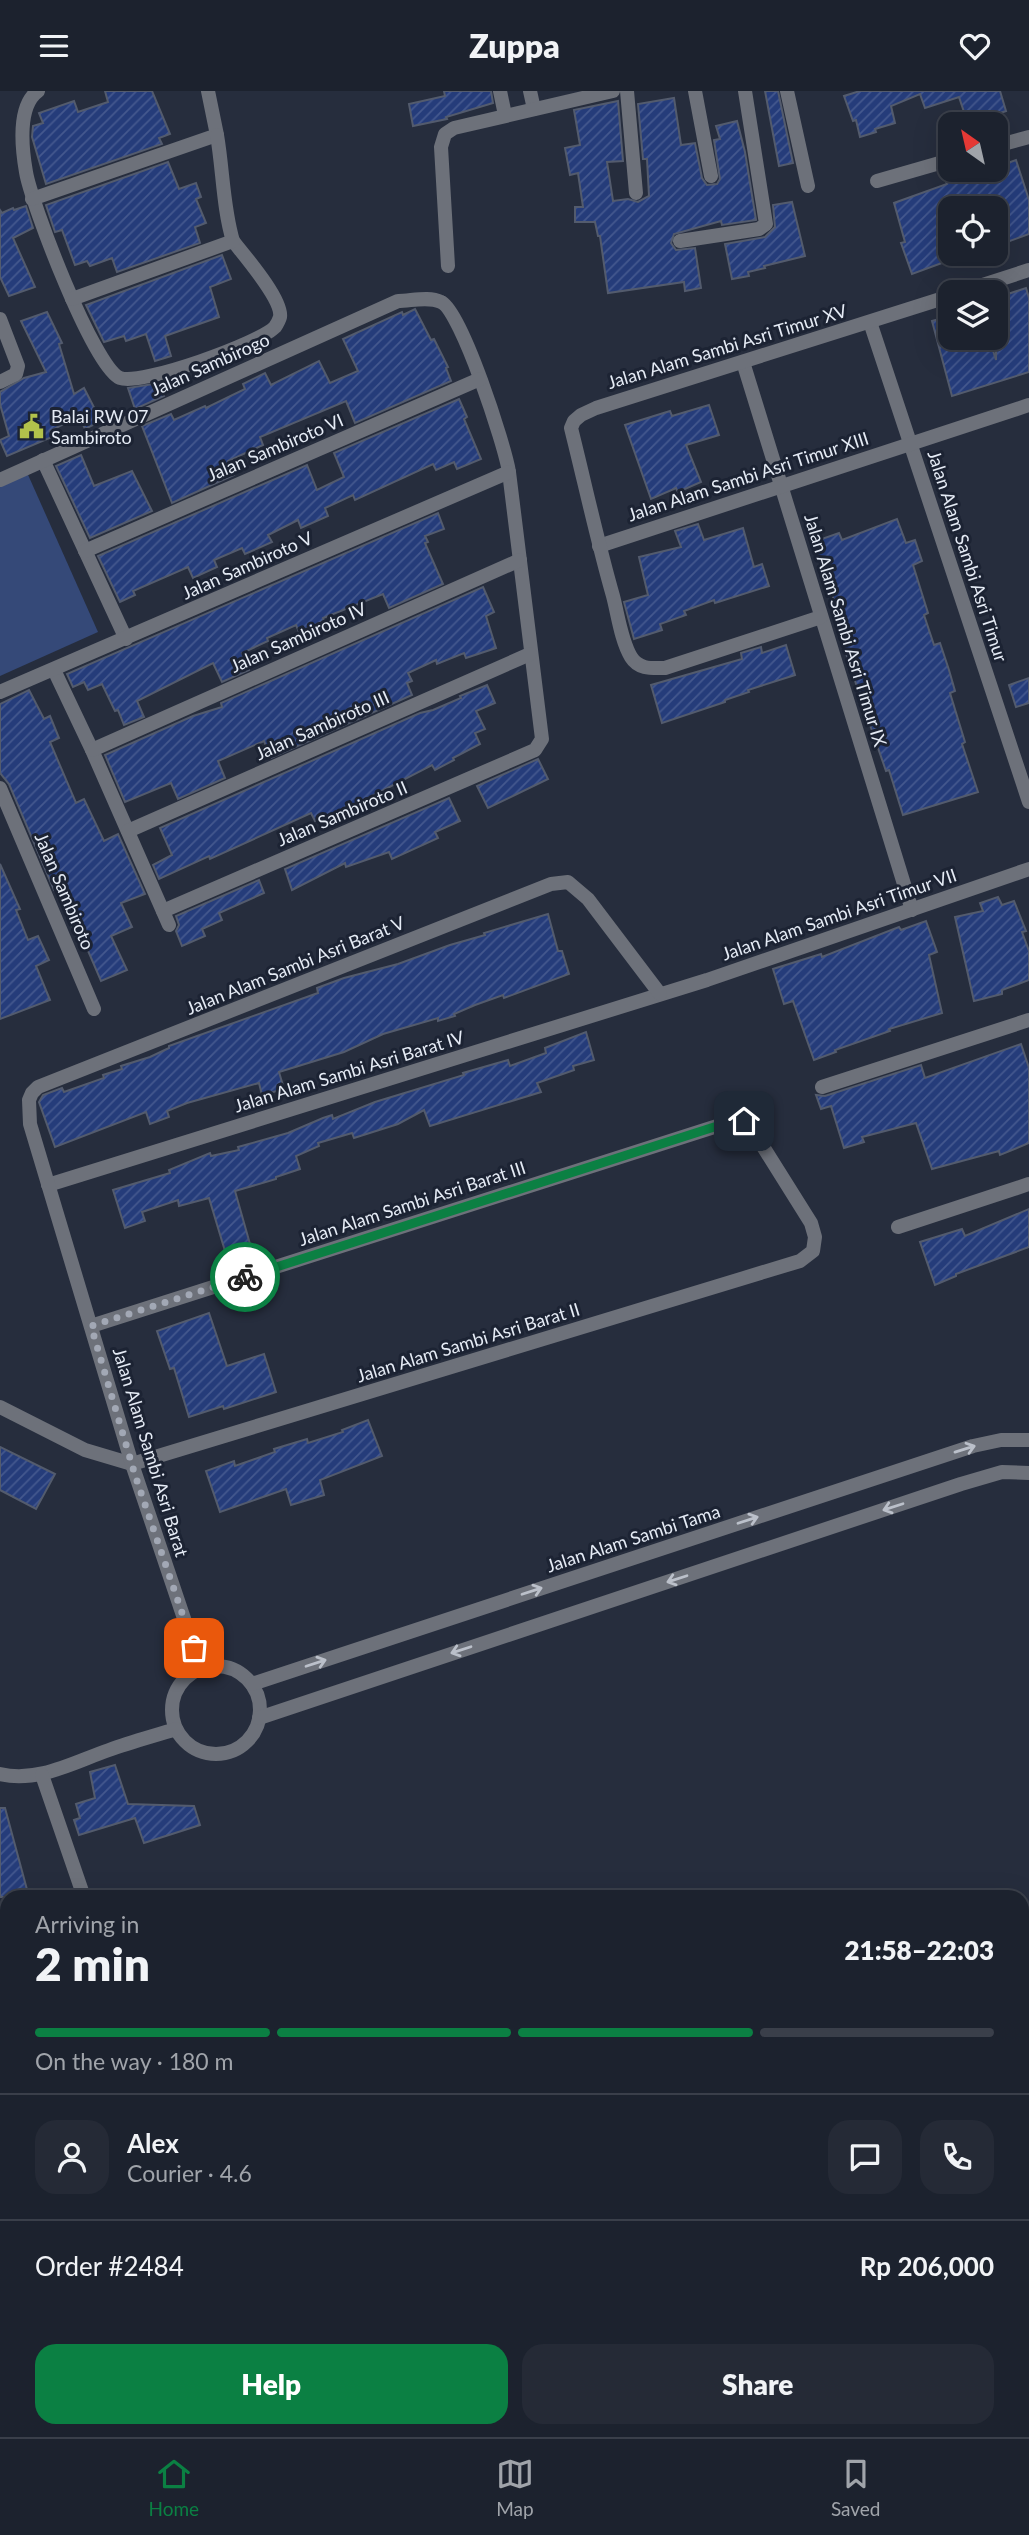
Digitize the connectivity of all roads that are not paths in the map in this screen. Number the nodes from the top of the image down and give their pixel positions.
1 (38, 91) edge
2 (208, 91) edge
3 (500, 91) edge
4 (530, 91) edge
5 (613, 91) edge
6 (627, 91) edge
7 (695, 91) edge
8 (745, 91) edge
9 (787, 91) edge
10 (589, 94) edge
11 (534, 109) junction
12 (505, 115) junction
13 (217, 135) junction
14 (1029, 137) edge
15 (1008, 143) edge
16 (938, 163) edge
17 (711, 176) dead end
18 (877, 181) dead end
19 (808, 186) dead end
20 (636, 193) dead end
21 (32, 199) junction
22 (233, 241) junction
23 (680, 241) dead end
24 (448, 267) dead end
25 (1029, 270) edge
26 (998, 280) edge
27 (72, 299) junction
28 (938, 300) edge
29 (0, 319) edge
30 (870, 321) junction
31 (743, 362) junction
32 (480, 379) junction
33 (0, 382) edge
34 (1029, 405) edge
35 (910, 443) junction
36 (43, 460) junction
37 (509, 472) junction
38 (0, 480) edge
39 (781, 485) junction
40 (599, 546) junction
41 (85, 551) junction
42 (520, 560) junction
43 (821, 617) junction
44 (126, 639) junction
45 (530, 654) junction
46 (54, 670) junction
47 (0, 692) edge
48 (92, 750) junction
49 (0, 788) edge
50 (1029, 802) edge
51 (128, 831) junction
52 (1029, 869) edge
53 (912, 910) junction
54 (163, 911) junction
55 (169, 925) dead end
56 (666, 992) junction
57 (94, 1009) dead end
58 (1029, 1020) edge
59 (38, 1087) joint
60 (822, 1087) dead end
61 (1029, 1184) edge
62 (48, 1185) junction
63 (898, 1227) dead end
64 (813, 1251) joint
65 (91, 1326) junction
66 (0, 1407) edge
67 (1029, 1440) edge
68 (132, 1465) junction
69 (1029, 1473) edge
70 (201, 1669) junction
71 (252, 1684) junction
72 (259, 1718) junction
73 (176, 1729) junction
74 (0, 1774) edge
75 (42, 1775) junction
76 (81, 1890) edge

1 - 21 street
2 - 13 street
3 - 12 street
4 - 11 street
5 - 10 street
6 - 20 street
7 - 17 street
8 - 23 street
9 - 19 street
10 - 11 street
11 - 12 street
12 - 24 street
13 - 21 street
13 - 22 street
14 - 15 street
16 - 18 street
21 - 27 street
22 - 27 street
22 - 27 street
25 - 26 street
28 - 30 street, Jalan Alam Sambi Asri Timur XV
29 - 33 street
30 - 31 street, Jalan Alam Sambi Asri Timur XV
30 - 35 street, Jalan Alam Sambi Asri Timur
31 - 39 street, Jalan Alam Sambi Asri Timur IX
31 - 40 street, Jalan Alam Sambi Asri Timur XV
32 - 36 street, Jalan Sambirogo
32 - 37 street
32 - 41 street, Jalan Sambiroto VI
34 - 35 street, Jalan Alam Sambi Asri Timur XIII
35 - 39 street, Jalan Alam Sambi Asri Timur XIII
35 - 50 street, Jalan Alam Sambi Asri Timur
36 - 38 street, Jalan Sambirogo
36 - 41 street
37 - 42 street
37 - 44 street, Jalan Sambiroto V
39 - 40 street, Jalan Alam Sambi Asri Timur XIII
39 - 43 street, Jalan Alam Sambi Asri Timur IX
40 - 43 street
41 - 44 street
42 - 45 street
42 - 48 street, Jalan Sambiroto IV
43 - 53 street, Jalan Alam Sambi Asri Timur IX
44 - 46 street, Jalan Sambiroto V
45 - 51 street, Jalan Sambiroto III
45 - 54 street, Jalan Sambiroto II
46 - 47 street, Jalan Sambiroto V
46 - 48 street
48 - 51 street
49 - 57 street, Jalan Sambiroto
51 - 54 street
52 - 53 street, Jalan Alam Sambi Asri Timur VII
53 - 56 street, Jalan Alam Sambi Asri Timur VII
54 - 55 street
56 - 59 street, Jalan Alam Sambi Asri Barat V
56 - 62 street, Jalan Alam Sambi Asri Barat IV
58 - 60 street
59 - 62 street, Jalan Alam Sambi Asri Barat
61 - 63 street
62 - 65 street, Jalan Alam Sambi Asri Barat
64 - 65 street, Jalan Alam Sambi Asri Barat III
64 - 68 street, Jalan Alam Sambi Asri Barat II
65 - 68 street, Jalan Alam Sambi Asri Barat
66 - 68 street
71 -> 67 street, Jalan Alam Sambi Tama
68 - 70 street, Jalan Alam Sambi Asri Barat
69 -> 72 street
70 - 71 street
70 - 73 street
71 - 72 street
72 - 73 street
73 - 75 street
74 - 75 street
75 - 76 street

